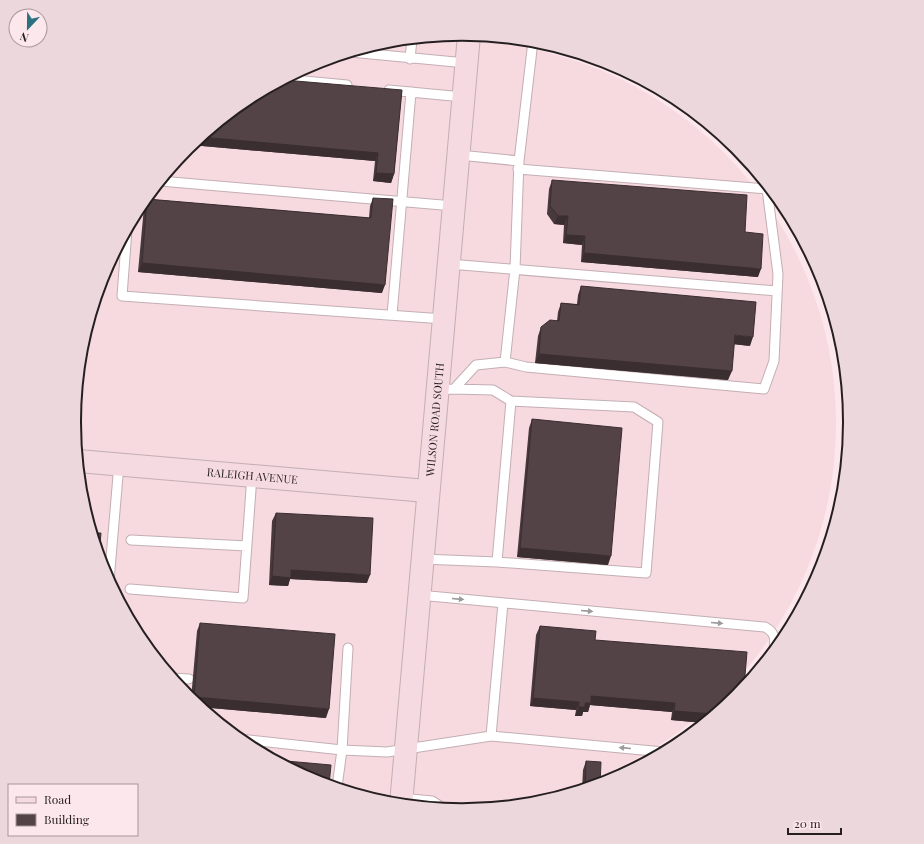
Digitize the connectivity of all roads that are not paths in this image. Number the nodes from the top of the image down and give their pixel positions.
1 (468, 41) edge
2 (411, 44) edge
3 (532, 47) edge
4 (364, 54) edge
5 (410, 59) junction
6 (466, 63) junction
7 (293, 80) edge
8 (355, 86) edge
9 (379, 89) edge
10 (411, 92) junction
11 (463, 97) junction
12 (459, 155) junction
13 (518, 165) junction
14 (167, 182) edge
15 (761, 186) edge
16 (768, 195) edge
17 (402, 201) junction
18 (454, 206) junction
19 (126, 242) edge
20 (449, 264) junction
21 (515, 270) junction
22 (777, 291) junction
23 (392, 316) junction
24 (444, 320) junction
25 (505, 362) junction
26 (446, 390) junction
27 (512, 401) junction
28 (83, 461) edge
29 (118, 464) junction
30 (252, 476) junction
31 (427, 491) junction
32 (131, 540) dead end
33 (247, 546) junction
34 (422, 559) junction
35 (497, 562) junction
36 (110, 568) edge
37 (130, 589) dead end
38 (419, 595) junction
39 (503, 603) junction
40 (775, 640) edge
41 (348, 648) dead end
42 (181, 679) edge
43 (188, 679) dead end
44 (491, 736) junction
45 (252, 740) edge
46 (406, 749) junction
47 (342, 750) junction
48 (654, 751) edge
49 (337, 782) edge
50 (401, 798) edge

1 - 6 street, WILSON ROAD SOUTH
2 - 5 lane
3 - 13 lane
4 - 5 lane
5 - 6 lane
6 - 11 street, WILSON ROAD SOUTH
7 - 8 lane
9 - 10 lane
10 - 11 lane
10 - 17 lane
11 - 12 street, WILSON ROAD SOUTH
12 - 13 lane
12 - 18 street, WILSON ROAD SOUTH
13 - 15 lane
13 - 21 lane
14 - 17 lane
16 - 22 lane
17 - 18 lane
17 - 23 lane
18 - 20 street, WILSON ROAD SOUTH
19 - 23 lane
20 - 21 lane
20 - 24 street, WILSON ROAD SOUTH
21 - 22 lane
21 - 25 lane
22 - 25 lane
23 - 24 lane
24 - 26 street, WILSON ROAD SOUTH
25 - 26 lane
26 - 27 lane
26 - 31 street, WILSON ROAD SOUTH
27 - 35 lane
27 - 35 lane
28 - 29 street, RALEIGH AVENUE
29 - 30 street, RALEIGH AVENUE
29 - 36 lane
30 - 31 street, RALEIGH AVENUE
30 - 33 lane
31 - 34 street, WILSON ROAD SOUTH
32 - 33 lane
33 - 37 lane
34 - 35 lane
34 - 38 street, WILSON ROAD SOUTH
38 -> 39 lane
38 - 46 street, WILSON ROAD SOUTH
39 -> 40 lane
39 - 44 lane
41 - 47 lane
42 - 43 lane
44 - 46 lane
48 -> 44 lane
45 - 47 lane
46 - 47 lane
46 - 50 street, WILSON ROAD SOUTH
47 - 49 lane

